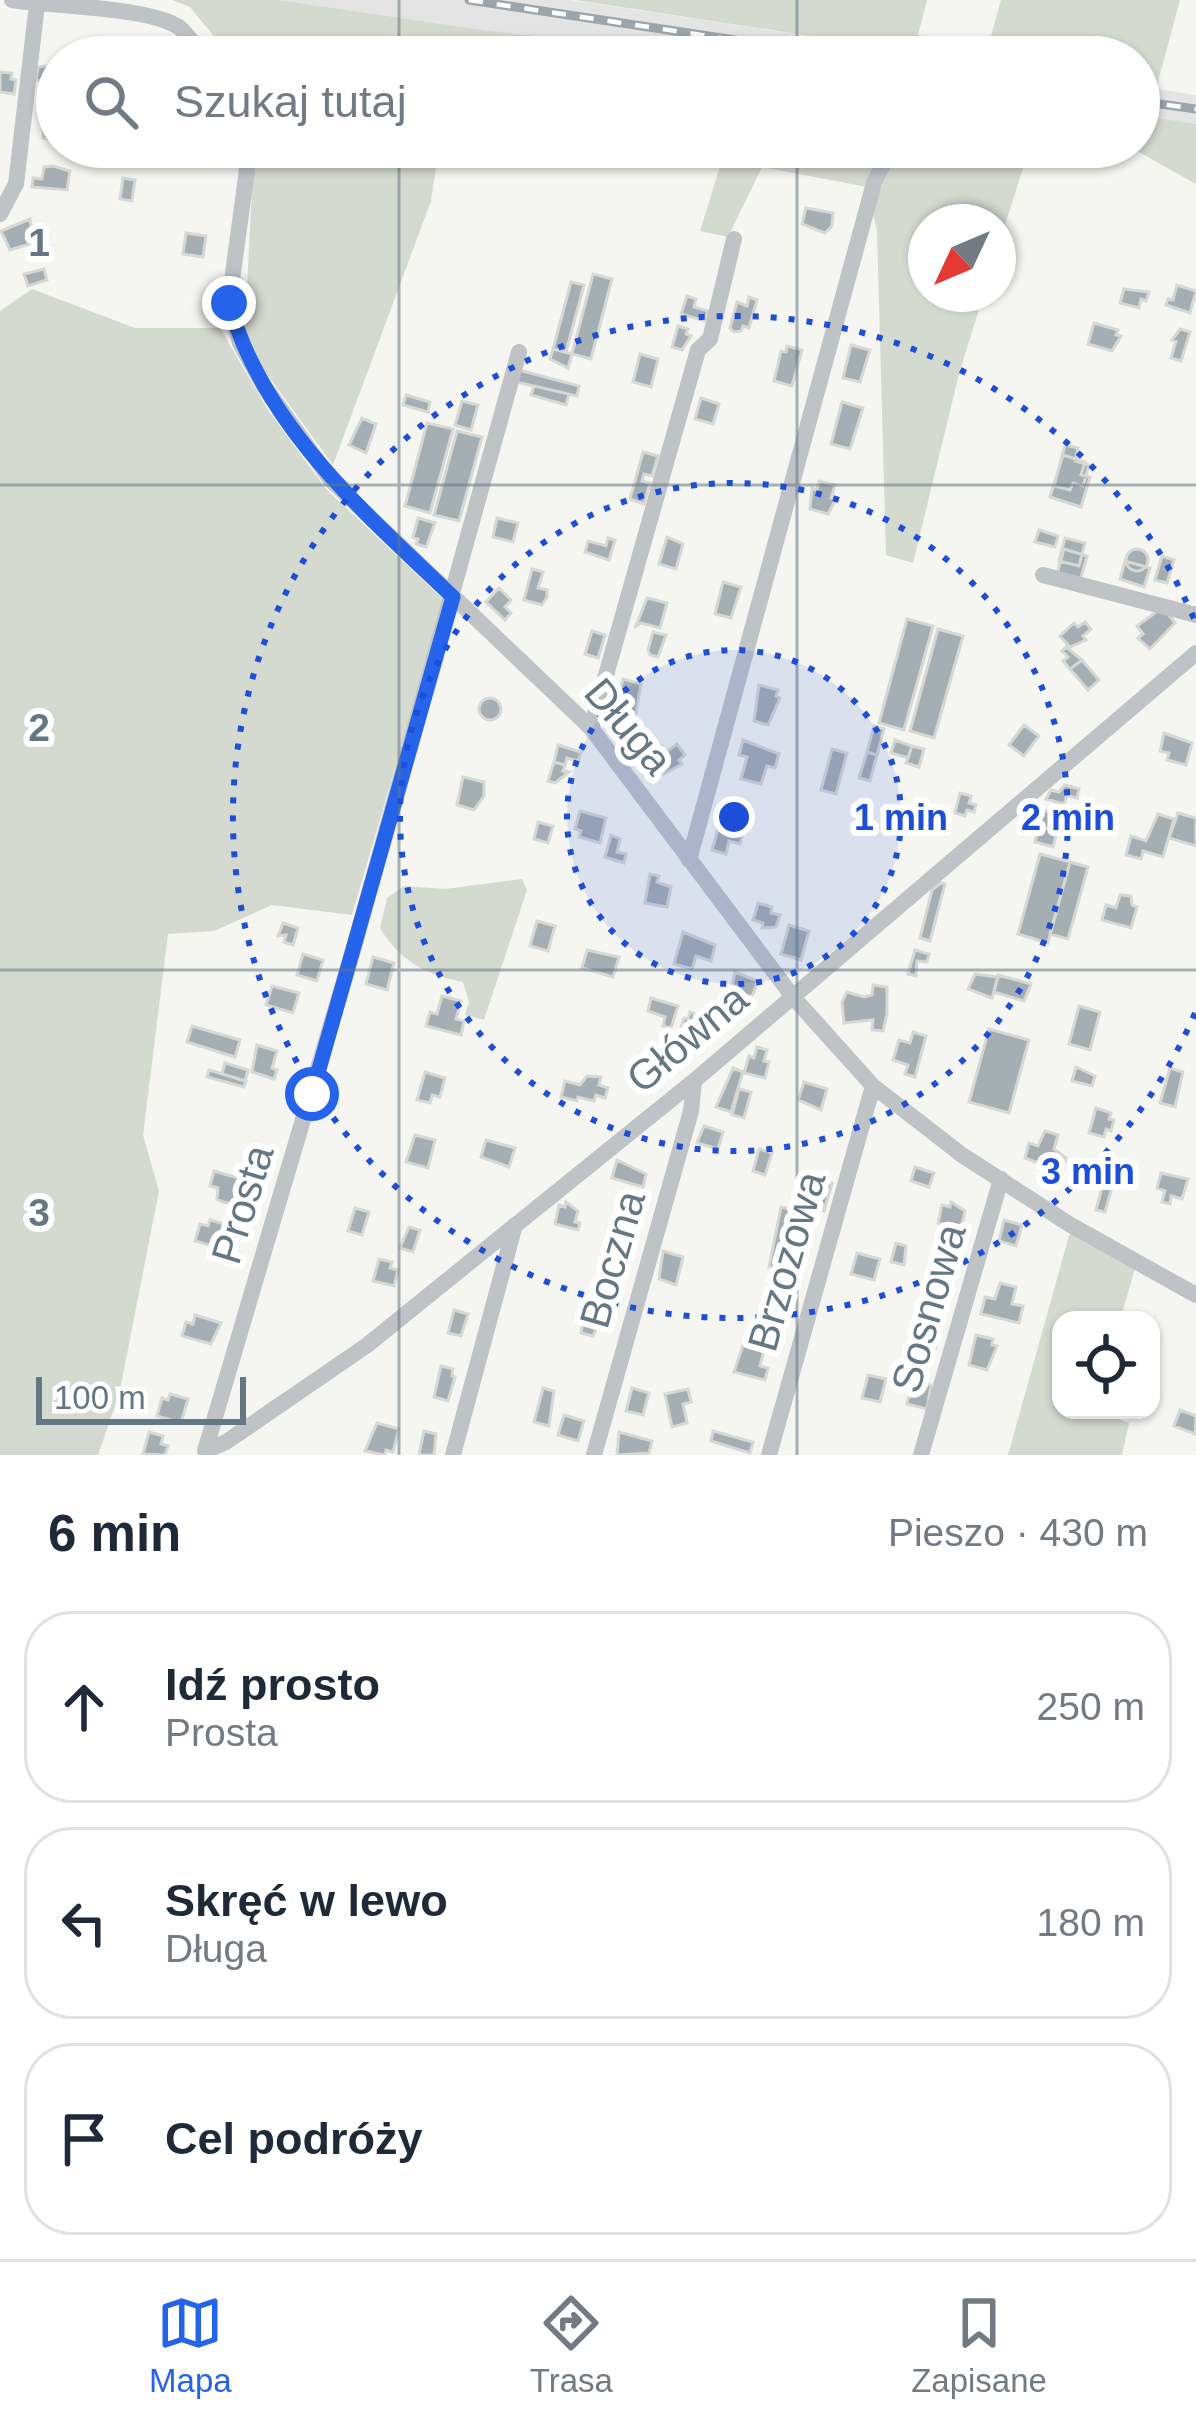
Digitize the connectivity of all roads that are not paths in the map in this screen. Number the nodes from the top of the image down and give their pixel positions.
1 (12, 0) edge
2 (37, 4) junction
3 (187, 36) edge
4 (247, 168) edge
5 (881, 168) edge
6 (0, 214) edge
7 (734, 239) dead end
8 (519, 352) dead end
9 (1043, 575) dead end
10 (453, 597) junction
11 (1196, 615) edge
12 (1196, 653) edge
13 (591, 728) junction
14 (689, 860) junction
15 (793, 997) junction
16 (694, 1081) junction
17 (873, 1086) junction
18 (1001, 1179) junction
19 (515, 1224) junction
20 (1196, 1295) edge
21 (205, 1451) joint
22 (453, 1455) edge
23 (594, 1455) edge
24 (769, 1455) edge
25 (921, 1455) edge

1 - 2 street
2 - 3 street
2 - 6 street
4 - 10 street, Długa
5 - 14 street
7 - 13 street
8 - 10 street, Prosta
9 - 11 street
10 - 13 street, Długa
10 - 21 street, Prosta
12 - 15 street, Główna
13 - 14 street, Długa
14 - 15 street, Długa
15 - 16 street, Główna
15 - 17 street, Długa
16 - 19 street, Główna
16 - 23 street, Boczna
17 - 18 street, Długa
17 - 24 street, Brzozowa
18 - 20 street, Długa
18 - 25 street, Sosnowa
19 - 21 street, Główna
19 - 22 street

